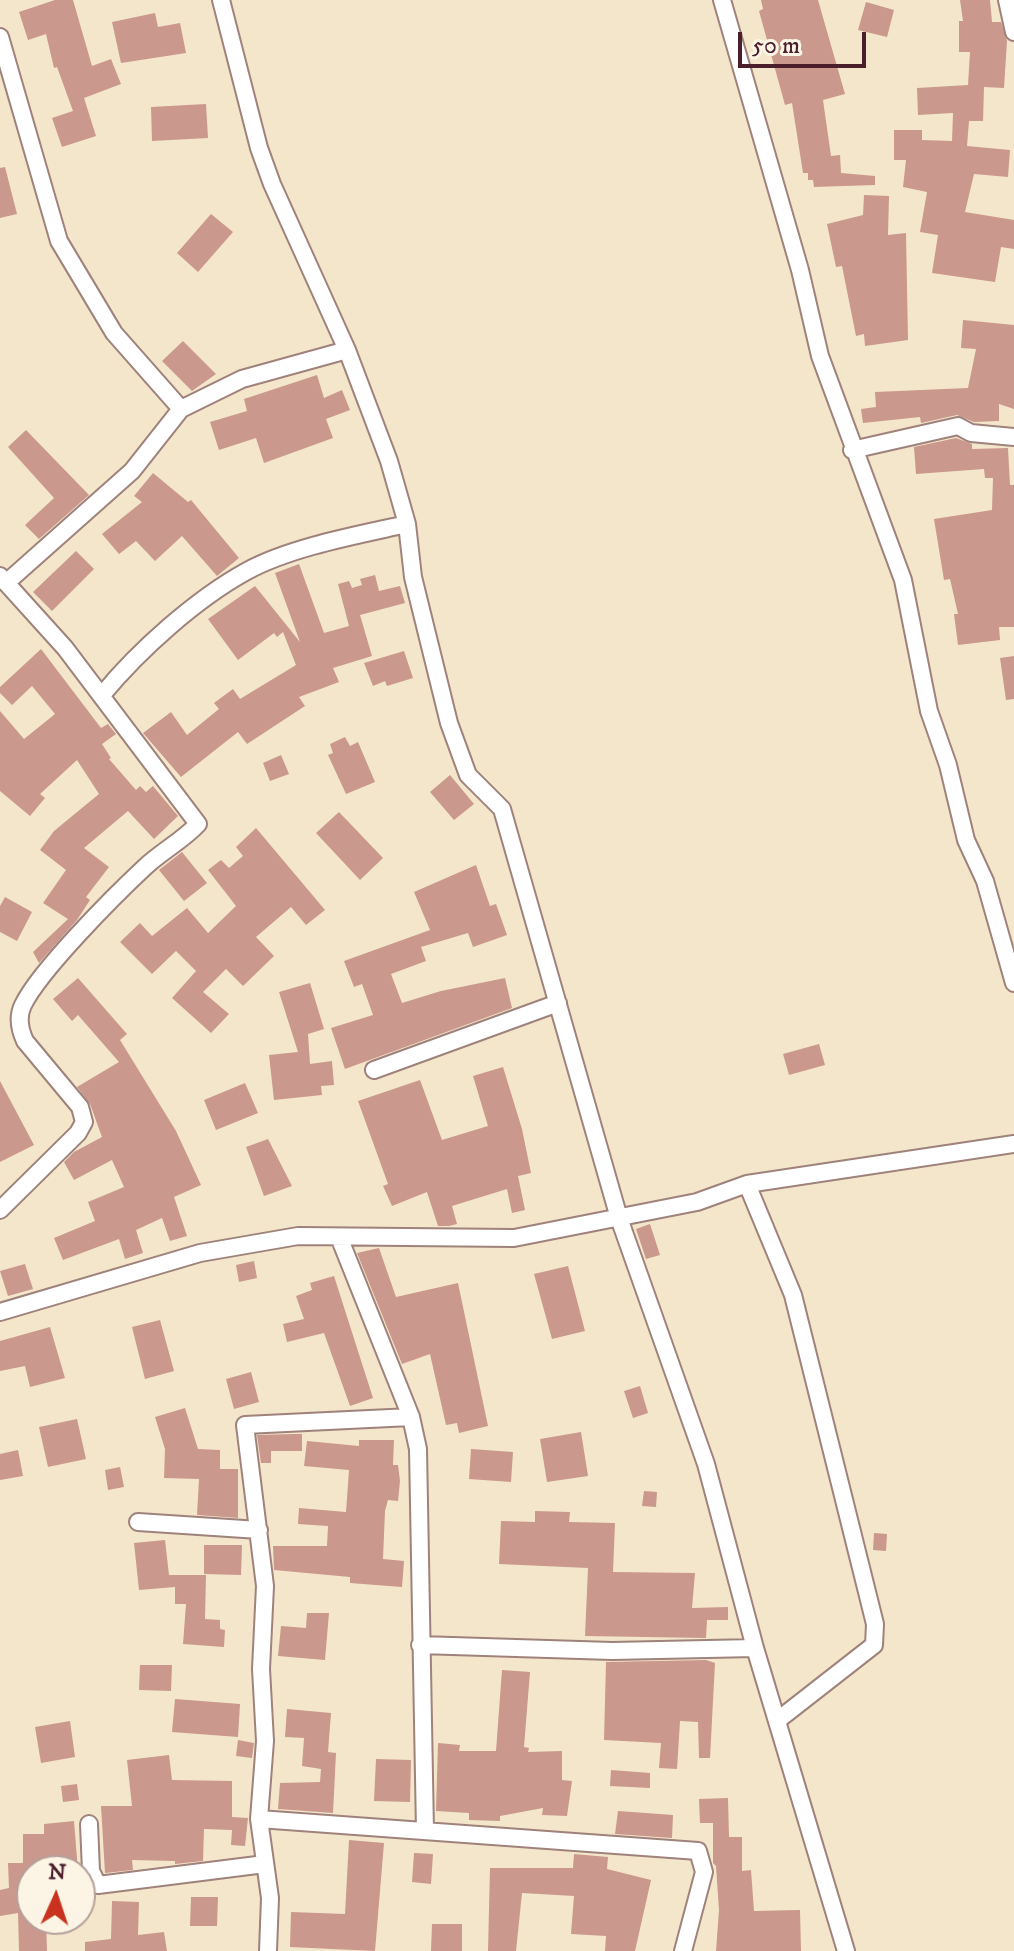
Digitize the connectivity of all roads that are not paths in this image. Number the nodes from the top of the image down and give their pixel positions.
1 (221, 0) edge
2 (722, 0) edge
3 (1007, 0) edge
4 (1014, 32) edge
5 (0, 37) edge
6 (347, 350) junction
7 (181, 409) junction
8 (1014, 437) edge
9 (852, 450) junction
10 (407, 524) junction
11 (3, 580) edge
12 (102, 695) junction
13 (1014, 983) edge
14 (558, 1003) junction
15 (374, 1070) dead end
16 (1014, 1144) edge
17 (747, 1184) junction
18 (0, 1210) edge
19 (619, 1218) junction
20 (339, 1237) junction
21 (3, 1306) edge
22 (411, 1417) junction
23 (138, 1522) dead end
24 (259, 1530) junction
25 (420, 1645) junction
26 (755, 1648) junction
27 (778, 1720) junction
28 (259, 1819) junction
29 (89, 1824) dead end
30 (425, 1831) junction
31 (265, 1864) junction
32 (268, 1951) edge
33 (683, 1951) edge
34 (846, 1951) edge

1 - 6 street
2 - 9 street
3 - 4 street
5 - 7 street
6 - 7 street
6 - 10 street
7 - 11 street
8 - 9 street
9 - 13 street
10 - 12 street
10 - 14 street
11 - 12 street
12 - 18 street
14 - 15 street
14 - 19 street
16 - 17 street
17 - 19 street
17 - 27 street
19 - 20 street
19 - 26 street
20 - 21 street
20 - 22 street
22 - 24 street
22 - 25 street
23 - 24 street
24 - 28 street
25 - 26 street
25 - 30 street
26 - 27 street
27 - 34 street
28 - 30 street
28 - 31 street
29 - 31 street
30 - 33 street
31 - 32 street

